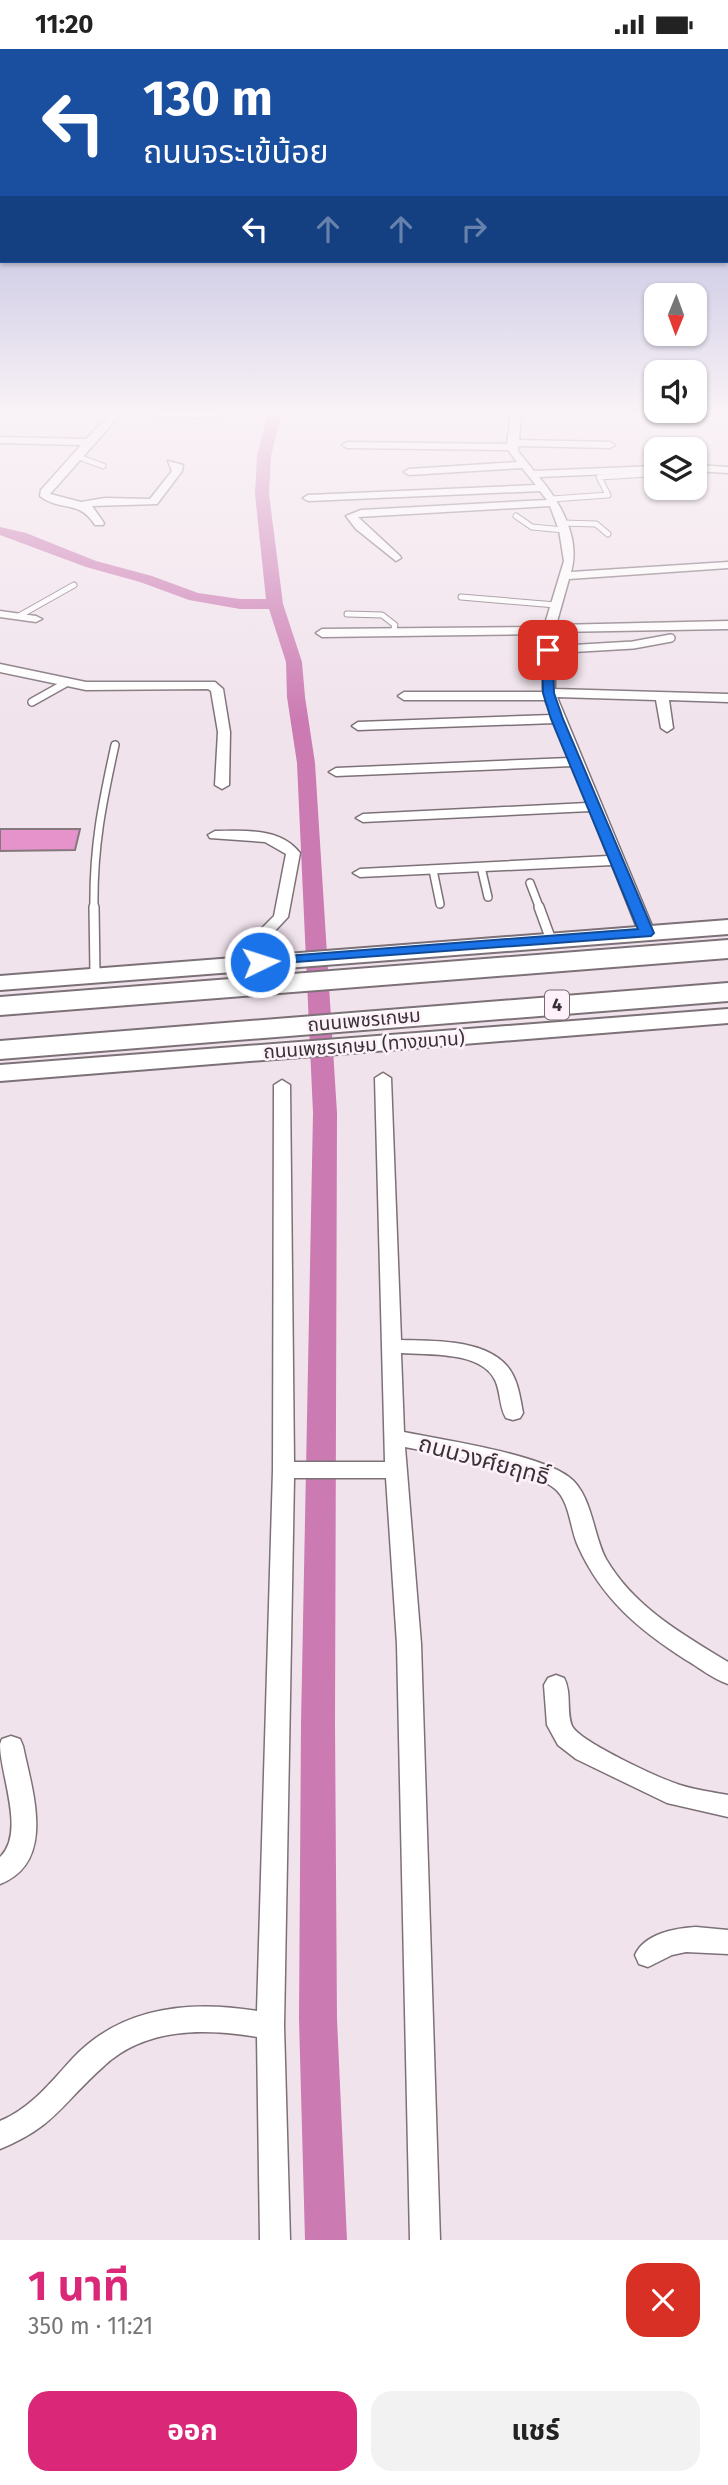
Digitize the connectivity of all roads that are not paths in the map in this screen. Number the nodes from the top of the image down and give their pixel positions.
1 (96, 517) edge
2 (352, 517) edge
3 (517, 517) edge
4 (559, 517) edge
5 (99, 523) dead end
6 (563, 527) junction
7 (608, 534) dead end
8 (396, 558) dead end
9 (728, 565) edge
10 (564, 576) junction
11 (74, 585) dead end
12 (461, 597) dead end
13 (556, 605) junction
14 (0, 614) edge
15 (347, 614) dead end
16 (19, 617) junction
17 (36, 619) dead end
18 (728, 625) edge
19 (548, 629) junction
20 (393, 632) junction
21 (322, 633) dead end
22 (671, 638) dead end
23 (548, 650) junction
24 (0, 668) edge
25 (66, 683) junction
26 (549, 695) junction
27 (404, 696) dead end
28 (662, 696) junction
29 (728, 698) edge
30 (32, 702) dead end
31 (557, 719) junction
32 (358, 726) dead end
33 (667, 728) dead end
34 (115, 745) dead end
35 (575, 762) junction
36 (336, 772) dead end
37 (222, 785) dead end
38 (596, 807) junction
39 (363, 818) dead end
40 (215, 835) dead end
41 (618, 860) junction
42 (481, 867) junction
43 (433, 870) junction
44 (360, 873) dead end
45 (530, 884) dead end
46 (488, 897) dead end
47 (440, 904) dead end
48 (728, 927) edge
49 (647, 933) junction
50 (551, 940) junction
51 (728, 949) edge
52 (376, 964) junction
53 (270, 969) junction
54 (95, 974) junction
55 (10, 983) edge
56 (728, 992) edge
57 (0, 1006) edge
58 (728, 1016) edge
59 (387, 1031) junction
60 (291, 1039) junction
61 (0, 1050) edge
62 (0, 1073) edge
63 (383, 1078) dead end
64 (282, 1085) dead end
65 (391, 1346) junction
66 (513, 1413) dead end
67 (394, 1437) junction
68 (294, 1470) junction
69 (396, 1470) junction
70 (728, 1674) edge
71 (556, 1685) dead end
72 (11, 1746) dead end
73 (728, 1806) edge
74 (0, 1872) edge
75 (728, 1942) edge
76 (648, 1955) dead end
77 (270, 2026) junction
78 (0, 2135) edge
79 (275, 2240) edge
80 (425, 2240) edge

1 - 5 street
2 - 8 street
3 - 6 lane
4 - 6 street
6 - 7 lane
6 - 10 street
9 - 10 street
10 - 13 street
11 - 16 lane
12 - 13 lane
13 - 19 street
14 - 16 street
15 - 20 lane
16 - 17 street
18 - 19 street
19 - 20 street
19 - 23 street
20 - 21 street
22 - 23 lane
23 - 26 street
24 - 25 street
25 - 30 lane
25 - 37 street
26 - 27 street
26 - 28 street
26 - 31 street
28 - 29 street
28 - 33 street
31 - 32 street
31 - 35 street
34 - 54 lane
35 - 36 street
35 - 38 street
38 - 39 street
38 - 41 street
40 - 53 street
41 - 42 street
41 - 49 street
42 - 43 street
42 - 46 lane
43 - 44 street
43 - 47 lane
45 - 50 lane
48 - 49 main road, 4
49 - 50 main road, 4
50 - 52 main road, 4
51 - 52 highway, 4
52 - 53 highway, 4
53 - 54 main road, 4
53 - 57 highway, 4
54 - 55 main road, 4
56 - 59 highway, ถนนเพชรเกษม / 4
58 - 59 main road, ถนนเพชรเกษม (ทางขนาน) / 4
59 - 60 highway, ถนนเพชรเกษม / 4
60 - 61 highway, ถนนเพชรเกษม / 4
60 - 62 main road, ถนนเพชรเกษม (ทางขนาน) / 4
63 - 65 street
64 - 68 street
65 - 66 street
65 - 67 street
67 - 69 street
67 - 70 street, ถนนวงศ์ยฤทธิ์
68 - 69 street
68 - 77 street
69 - 80 street
71 - 73 street
72 - 74 street
75 - 76 street
77 - 78 street
77 - 79 street

